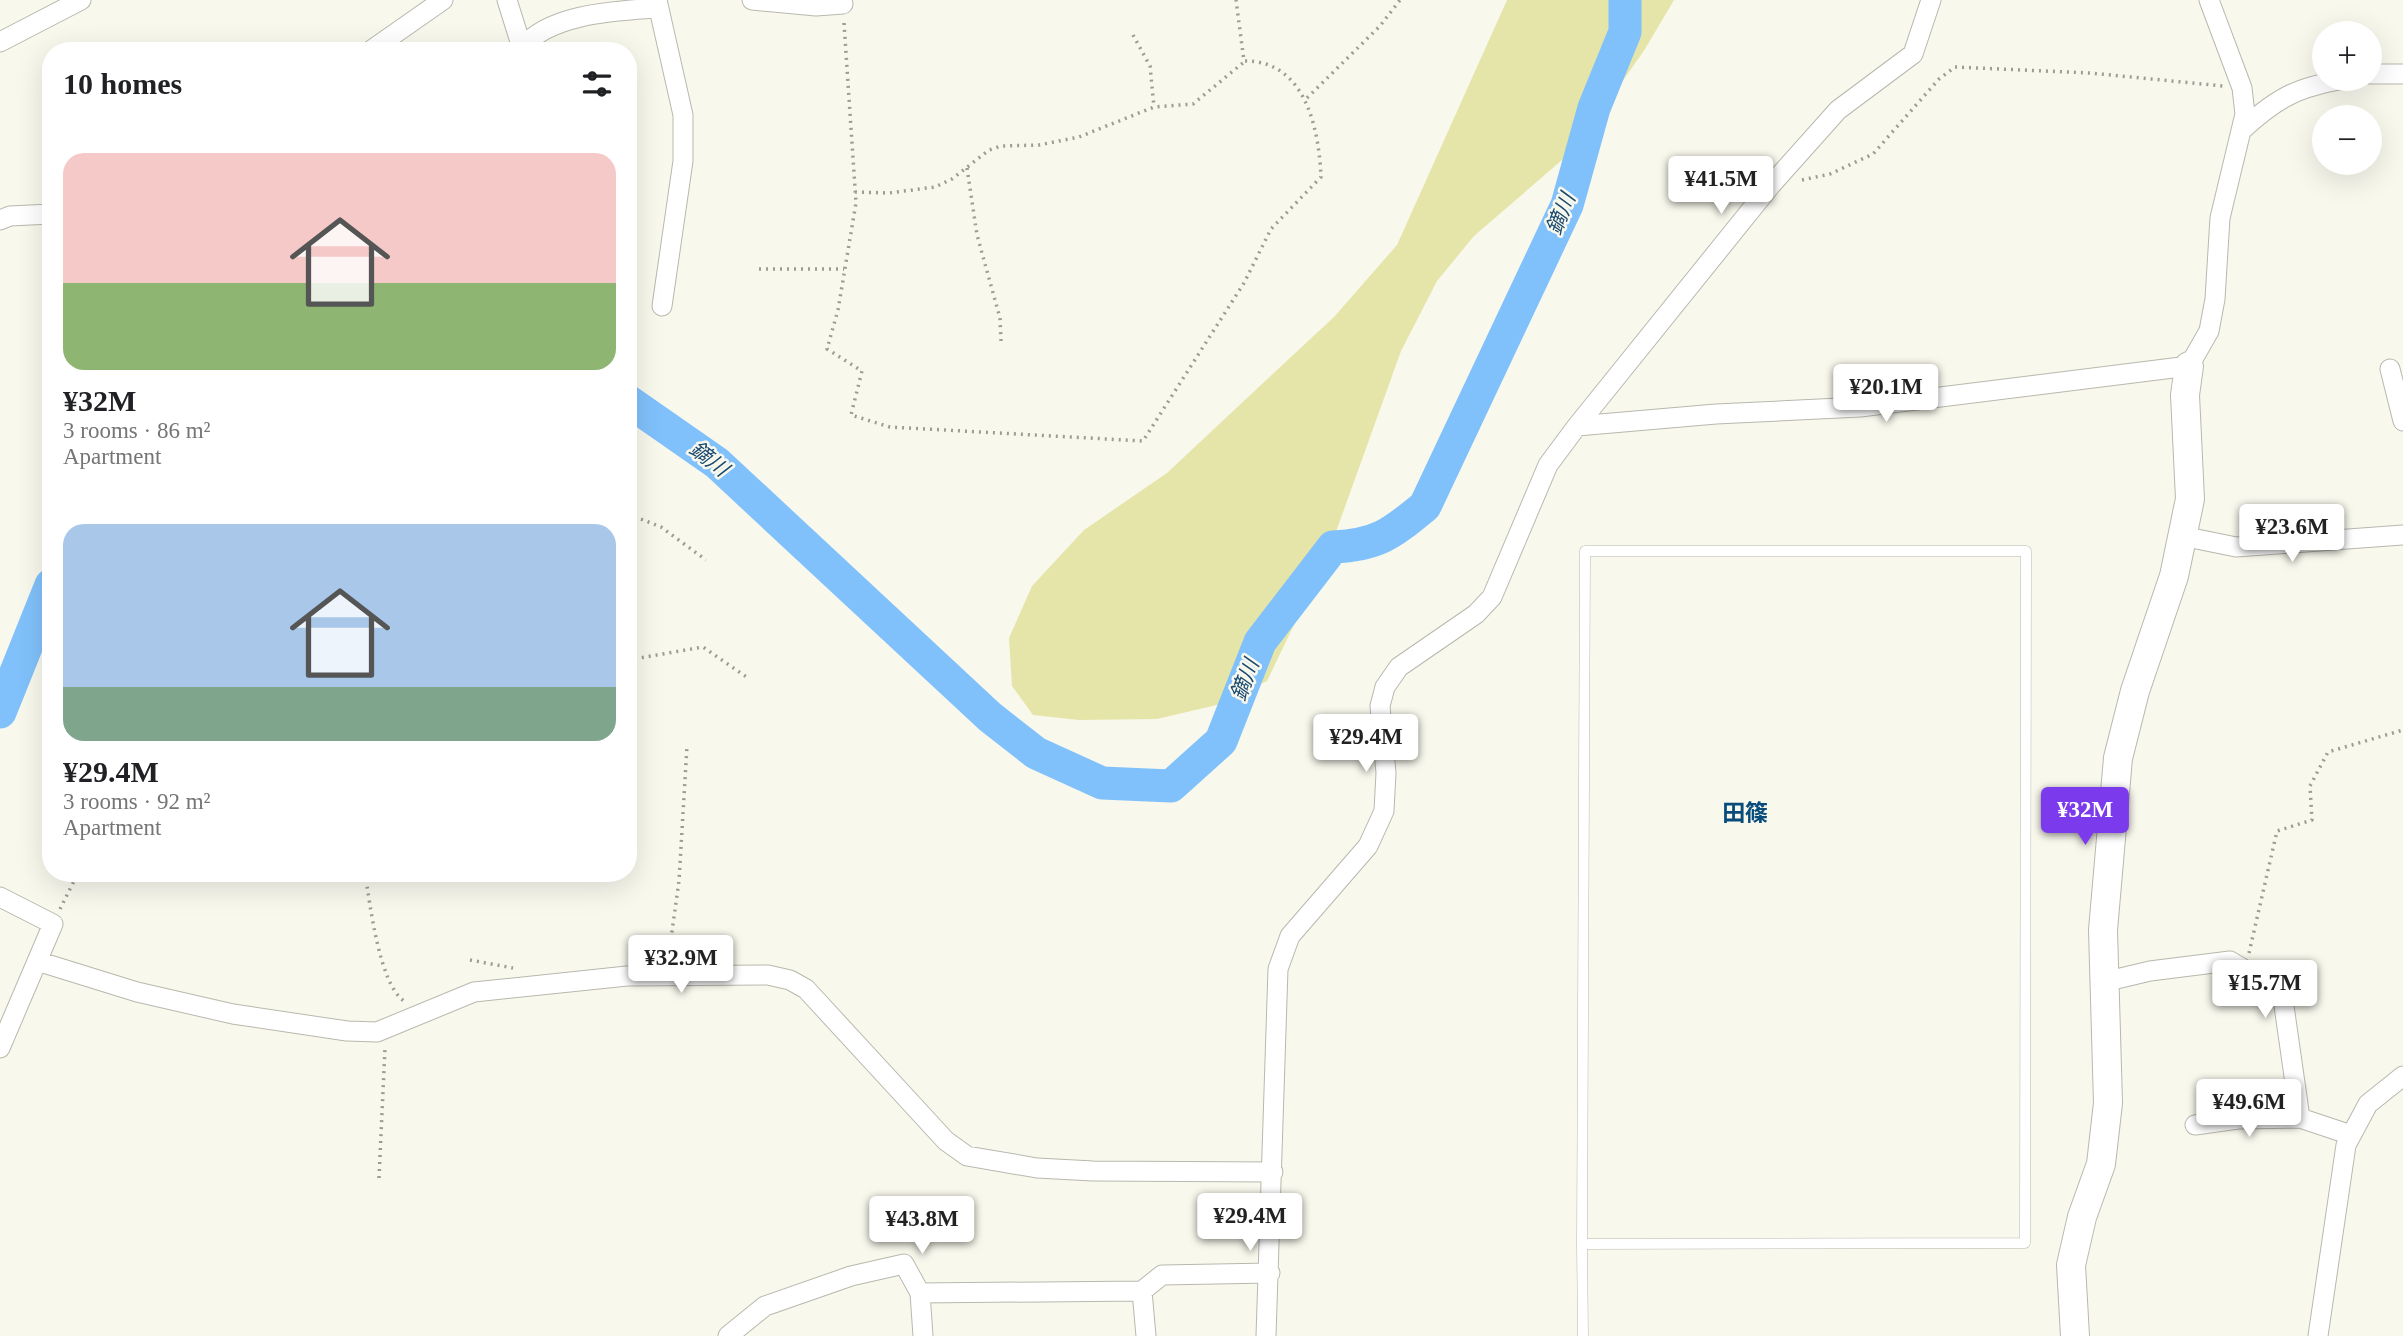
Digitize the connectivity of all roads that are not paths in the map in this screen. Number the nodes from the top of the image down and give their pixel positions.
1 (81, 0) edge
2 (443, 0) edge
3 (507, 0) edge
4 (752, 0) edge
5 (1931, 0) edge
6 (2209, 0) edge
7 (658, 4) edge
8 (843, 4) road end
9 (0, 42) edge
10 (383, 42) edge
11 (520, 42) edge
12 (527, 42) edge
13 (2382, 74) edge
14 (2403, 74) edge
15 (2312, 85) edge
16 (2243, 129) junction
17 (42, 214) edge
18 (0, 220) edge
19 (662, 306) dead end
20 (2189, 366) junction
21 (2390, 369) dead end
22 (2403, 421) edge
23 (1577, 426) junction
24 (2403, 535) edge
25 (2182, 536) junction
26 (0, 897) edge
27 (37, 961) junction
28 (2104, 982) junction
29 (0, 1048) edge
30 (2403, 1076) edge
31 (2300, 1118) junction
32 (2195, 1125) dead end
33 (2351, 1135) junction
34 (1273, 1172) junction
35 (1582, 1244) junction
36 (1270, 1273) junction
37 (1142, 1291) junction
38 (920, 1293) junction
39 (728, 1336) edge
40 (923, 1336) edge
41 (1146, 1336) edge
42 (1266, 1336) edge
43 (1584, 1336) edge
44 (2075, 1336) edge
45 (2318, 1336) edge

1 - 9 street
2 - 10 street
3 - 11 street
4 - 8 street
5 - 23 street
6 - 16 street
7 - 12 street
7 - 19 street
13 - 14 street
15 - 16 street
16 - 20 street
17 - 18 street
20 - 23 street
20 - 25 street
21 - 22 street
23 - 34 street
24 - 25 street
25 - 28 street
26 - 27 street
27 - 29 street
27 - 34 street
28 - 31 street
28 - 44 street
30 - 33 street
31 - 32 street
31 - 33 street
33 - 45 street
34 - 36 street
35 - 35 lane
35 - 43 lane
36 - 37 street
36 - 42 street
37 - 38 street
37 - 41 street
38 - 39 street
38 - 40 street

